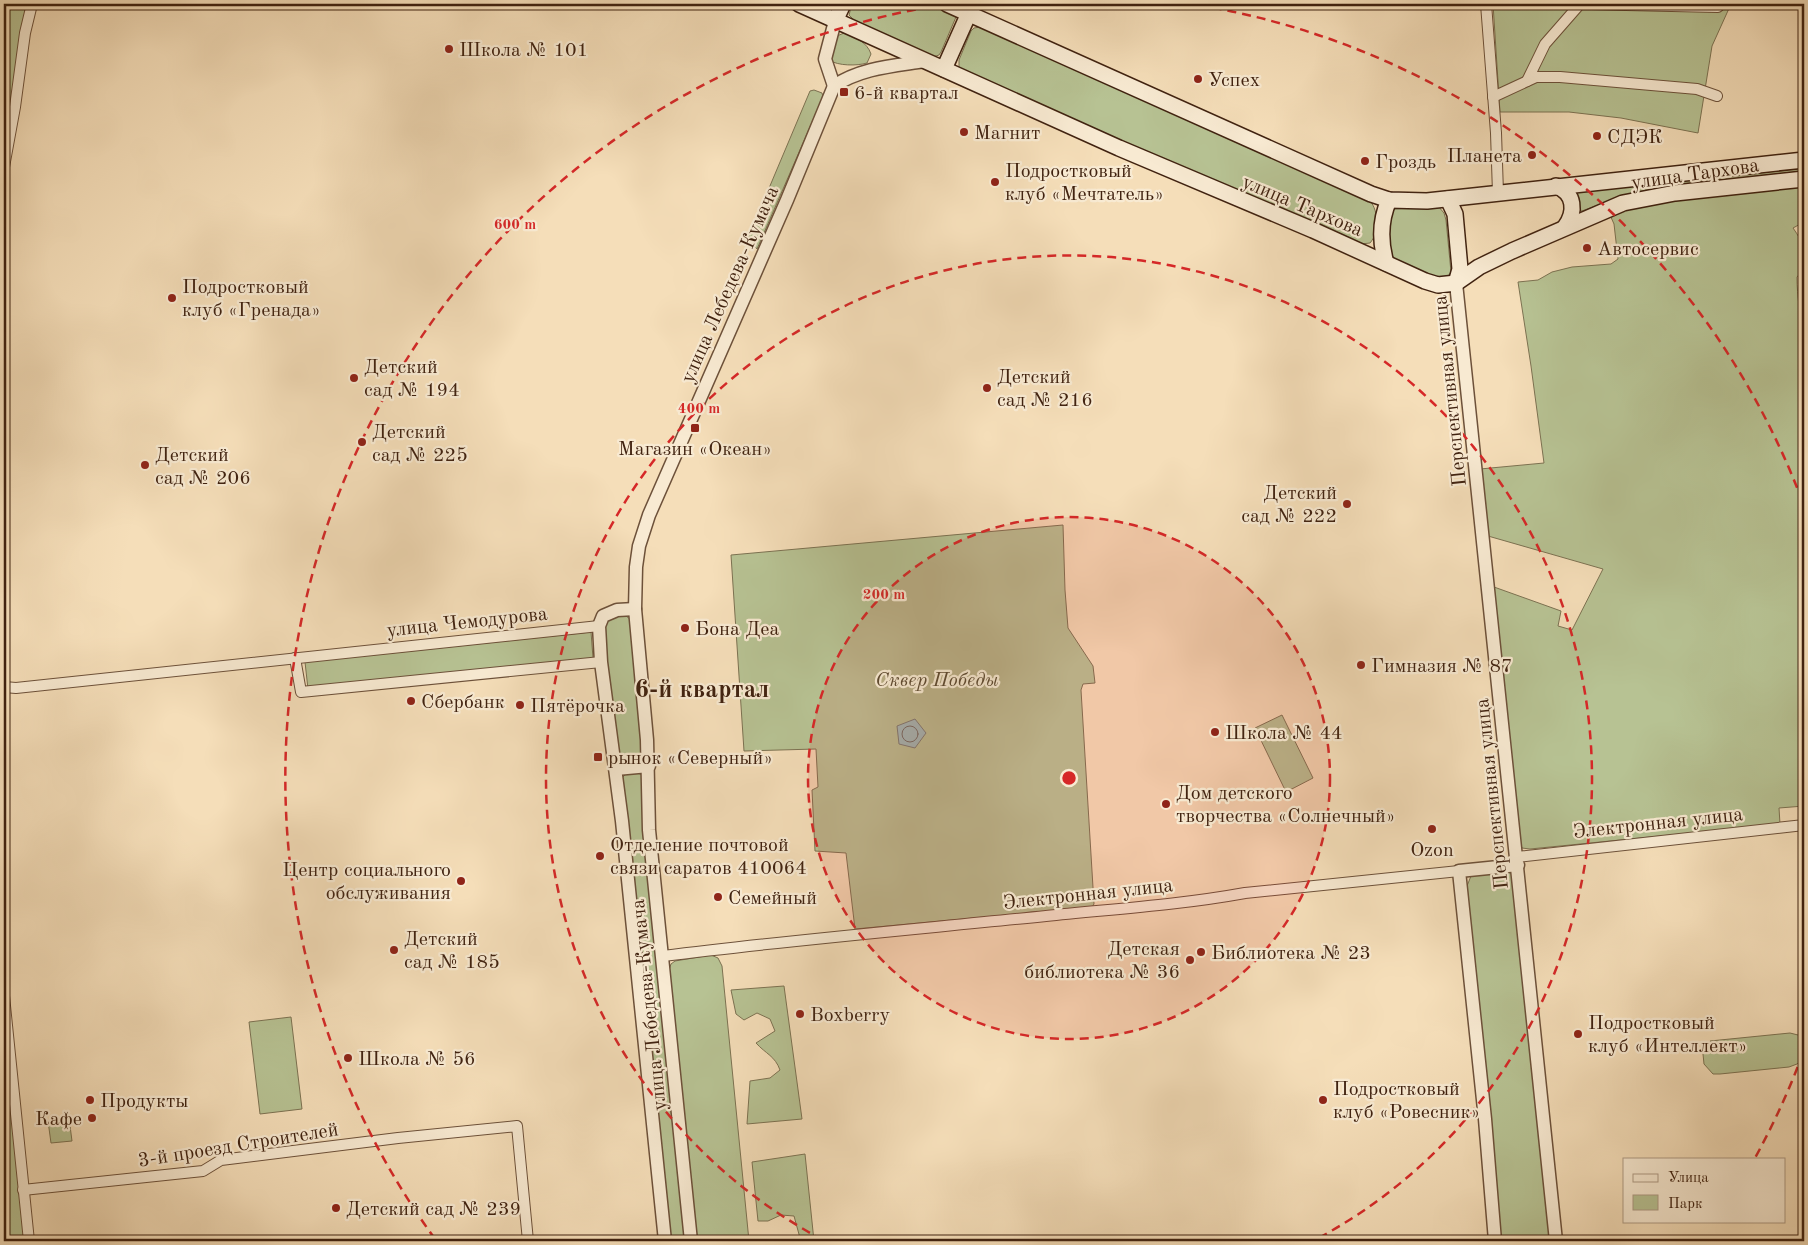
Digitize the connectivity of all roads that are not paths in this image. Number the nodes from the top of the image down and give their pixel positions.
1 (32, 4) edge
2 (800, 4) edge
3 (843, 4) edge
4 (947, 4) edge
5 (1486, 4) edge
6 (1580, 4) edge
7 (1718, 7) dead end
8 (968, 12) junction
9 (835, 21) junction
10 (924, 61) junction
11 (944, 69) junction
12 (1527, 81) junction
13 (834, 86) junction
14 (1717, 96) dead end
15 (1493, 97) junction
16 (1804, 160) edge
17 (4, 167) edge
18 (1804, 179) edge
19 (1556, 186) junction
20 (1498, 193) junction
21 (1448, 199) junction
22 (1389, 200) junction
23 (1565, 227) junction
24 (1386, 263) junction
25 (1456, 283) junction
26 (635, 609) junction
27 (598, 626) junction
28 (4, 650) edge
29 (295, 658) junction
30 (601, 662) junction
31 (4, 681) edge
32 (4, 687) edge
33 (649, 766) junction
34 (616, 769) junction
35 (1804, 825) edge
36 (1517, 861) junction
37 (1458, 871) junction
38 (663, 956) junction
39 (4, 996) edge
40 (23, 1190) junction
41 (29, 1241) edge
42 (528, 1241) edge
43 (665, 1241) edge
44 (691, 1241) edge
45 (1495, 1241) edge
46 (1556, 1241) edge

1 - 17 street
2 - 9 main road, улица Тархова
3 - 9 main road
4 - 8 main road, улица Тархова
5 - 15 street
6 - 7 street
6 - 12 street
8 - 11 main road
8 - 22 main road, улица Тархова
9 - 10 main road, улица Тархова
9 - 13 street
10 - 11 main road, улица Тархова
10 - 13 street
11 - 24 main road, улица Тархова
12 - 14 street
12 - 15 street
13 - 26 street, улица Лебедева-Кумача
15 - 20 street
16 - 19 main road, улица Тархова
18 - 23 main road, улица Тархова
19 - 20 main road, улица Тархова
19 - 23 main road
20 - 21 main road, улица Тархова
21 - 22 main road, улица Тархова
21 - 25 main road
22 - 24 main road
23 - 25 main road, улица Тархова
24 - 25 main road, улица Тархова
25 - 36 street, Перспективная улица
26 - 27 street
26 - 33 street, улица Лебедева-Кумача
27 - 29 street, улица Чемодурова
27 - 30 street, улица Лебедева-Кумача
28 - 31 street
29 - 30 street
29 - 32 street, улица Чемодурова
30 - 34 street, улица Лебедева-Кумача
33 - 34 street
33 - 38 street, улица Лебедева-Кумача
34 - 43 street, улица Лебедева-Кумача
35 - 36 street, Электронная улица
36 - 37 street, Электронная улица
36 - 46 street, Перспективная улица
37 - 38 street, Электронная улица
37 - 45 street, Перспективная улица
38 - 44 street, улица Лебедева-Кумача
39 - 40 street
40 - 41 street
40 - 42 street, 3-й проезд Строителей

